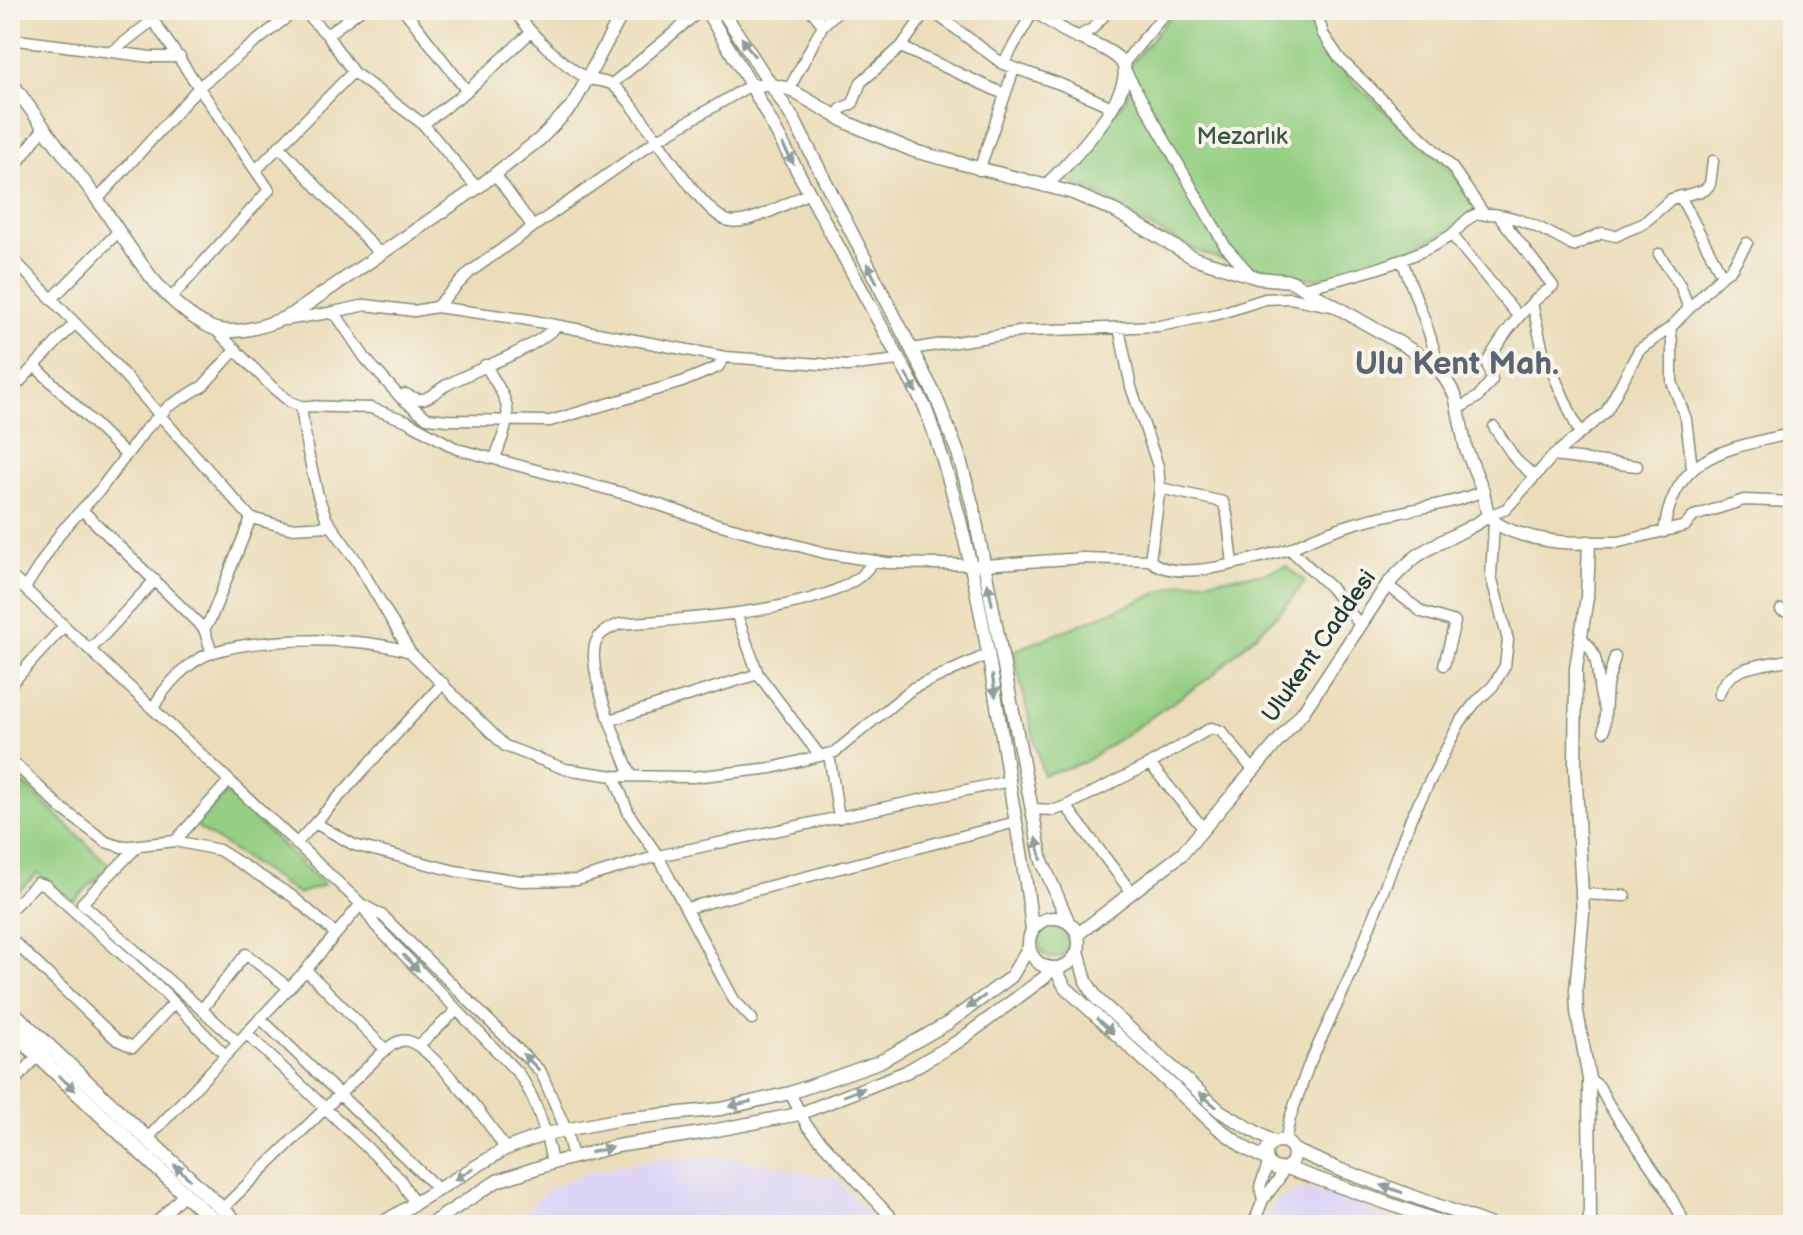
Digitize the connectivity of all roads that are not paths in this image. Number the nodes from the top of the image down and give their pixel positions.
1 (296, 10) edge
2 (307, 10) edge
3 (360, 10) edge
4 (404, 10) edge
5 (514, 10) edge
6 (624, 10) edge
7 (704, 10) edge
8 (722, 10) edge
9 (811, 10) edge
10 (839, 10) edge
11 (929, 10) edge
12 (1034, 10) edge
13 (1109, 10) edge
14 (1168, 10) edge
15 (1316, 10) edge
16 (149, 15) edge
17 (823, 25) junction
18 (530, 33) junction
19 (327, 35) junction
20 (1077, 37) junction
21 (10, 39) edge
22 (901, 47) junction
23 (112, 52) junction
24 (180, 57) junction
25 (1008, 67) junction
26 (1124, 68) junction
27 (353, 72) junction
28 (586, 77) junction
29 (10, 80) edge
30 (612, 84) junction
31 (751, 85) junction
32 (773, 85) junction
33 (200, 86) junction
34 (789, 89) junction
35 (467, 91) junction
36 (1004, 94) junction
37 (1112, 107) junction
38 (837, 116) junction
39 (423, 124) junction
40 (43, 129) junction
41 (658, 139) junction
42 (279, 146) junction
43 (1713, 161) dead end
44 (256, 170) junction
45 (979, 170) junction
46 (10, 173) edge
47 (495, 174) junction
48 (1045, 186) junction
49 (477, 188) junction
50 (809, 193) junction
51 (1680, 196) junction
52 (97, 200) junction
53 (1485, 215) junction
54 (1500, 217) junction
55 (533, 227) junction
56 (118, 232) junction
57 (1452, 235) junction
58 (1747, 243) dead end
59 (380, 254) junction
60 (1659, 254) dead end
61 (10, 256) edge
62 (1402, 260) junction
63 (1722, 275) junction
64 (1252, 276) junction
65 (1303, 288) junction
66 (172, 297) junction
67 (52, 299) junction
68 (1532, 303) junction
69 (1335, 306) junction
70 (436, 307) junction
71 (1689, 309) junction
72 (329, 313) junction
73 (1518, 316) junction
74 (279, 321) junction
75 (75, 323) junction
76 (557, 326) junction
77 (214, 328) junction
78 (1119, 328) junction
79 (1670, 328) junction
80 (236, 349) junction
81 (911, 349) junction
82 (725, 357) junction
83 (898, 360) junction
84 (485, 365) junction
85 (35, 366) junction
86 (1438, 367) junction
87 (10, 392) edge
88 (400, 397) junction
89 (301, 406) junction
90 (1458, 409) junction
91 (159, 416) junction
92 (509, 422) junction
93 (1494, 427) dead end
94 (1579, 432) junction
95 (1793, 433) edge
96 (125, 454) junction
97 (1553, 456) junction
98 (495, 458) junction
99 (1637, 466) dead end
100 (1692, 468) junction
101 (1534, 476) junction
102 (1160, 488) junction
103 (1483, 491) junction
104 (1793, 502) edge
105 (82, 510) junction
106 (251, 518) junction
107 (1491, 520) junction
108 (331, 526) junction
109 (1664, 532) junction
110 (1589, 542) junction
111 (1290, 549) junction
112 (1150, 560) junction
113 (872, 561) junction
114 (970, 563) junction
115 (1233, 564) junction
116 (984, 565) junction
117 (10, 575) edge
118 (155, 580) junction
119 (1387, 585) junction
120 (25, 588) junction
121 (1781, 610) dead end
122 (736, 613) junction
123 (1793, 614) edge
124 (1360, 625) junction
125 (64, 626) junction
126 (204, 629) junction
127 (1581, 638) junction
128 (90, 650) junction
129 (410, 652) junction
130 (212, 653) junction
131 (989, 654) junction
132 (1615, 657) dead end
133 (1793, 659) edge
134 (1444, 665) dead end
135 (758, 674) junction
136 (443, 683) junction
137 (10, 685) edge
138 (1719, 694) dead end
139 (153, 709) junction
140 (1605, 709) junction
141 (610, 720) junction
142 (1604, 731) dead end
143 (825, 755) junction
144 (10, 759) edge
145 (1150, 764) junction
146 (1254, 771) junction
147 (631, 775) junction
148 (614, 776) junction
149 (229, 781) junction
150 (1009, 781) junction
151 (1066, 806) junction
152 (1031, 809) junction
153 (839, 818) junction
154 (1016, 822) junction
155 (315, 823) junction
156 (1204, 829) junction
157 (175, 841) junction
158 (296, 844) junction
159 (138, 846) junction
160 (658, 856) junction
161 (1132, 893) junction
162 (1582, 894) junction
163 (1625, 896) dead end
164 (361, 904) junction
165 (687, 908) junction
166 (10, 910) edge
167 (1068, 921) junction
168 (1032, 931) junction
169 (336, 934) junction
170 (1078, 934) junction
171 (10, 938) edge
172 (1029, 947) junction
173 (1078, 951) junction
174 (1054, 968) junction
175 (306, 970) junction
176 (289, 988) junction
177 (174, 1003) junction
178 (202, 1009) junction
179 (10, 1010) edge
180 (457, 1010) junction
181 (260, 1018) junction
182 (752, 1019) dead end
183 (10, 1029) edge
184 (242, 1038) junction
185 (418, 1046) junction
186 (386, 1050) junction
187 (225, 1055) junction
188 (38, 1056) junction
189 (1589, 1079) junction
190 (10, 1086) edge
191 (341, 1093) junction
192 (790, 1093) junction
193 (325, 1108) junction
194 (799, 1114) junction
195 (566, 1130) junction
196 (546, 1134) junction
197 (147, 1139) junction
198 (1284, 1145) junction
199 (505, 1149) junction
200 (573, 1157) junction
201 (1268, 1162) junction
202 (552, 1163) junction
203 (1285, 1169) junction
204 (439, 1190) junction
205 (185, 1193) junction
206 (1263, 1200) junction
207 (415, 1204) junction
208 (222, 1209) junction
209 (10, 1215) edge
210 (21, 1225) edge
211 (154, 1225) edge
212 (218, 1225) edge
213 (239, 1225) edge
214 (379, 1225) edge
215 (429, 1225) edge
216 (898, 1225) edge
217 (1253, 1225) edge
218 (1449, 1225) edge
219 (1491, 1225) edge
220 (1590, 1225) edge
221 (1686, 1225) edge

1 - 33 street
2 - 19 street
3 - 19 street
4 - 35 street
5 - 18 street
6 - 28 street
7 - 30 street
7 - 31 street
32 -> 8 street
9 - 17 street
10 - 17 street
11 - 22 street
11 - 25 street
12 - 20 street
12 - 25 street
13 - 20 street
14 - 26 street
15 - 53 street
16 - 23 street
16 - 24 street
17 - 34 street
18 - 28 street
18 - 35 street
19 - 27 street
20 - 26 street
21 - 23 street
22 - 36 street
22 - 38 street
23 - 24 street
24 - 33 street
25 - 36 street
25 - 37 street
26 - 37 street
26 - 64 street
27 - 39 street
27 - 42 street
28 - 30 street
28 - 47 street
29 - 40 street
30 - 41 street
31 - 32 street
31 - 41 street
31 -> 50 street
32 - 34 street
81 -> 32 street
33 - 44 street
33 - 52 street
34 - 38 street
35 - 39 street
36 - 45 street
37 - 48 street
38 - 45 street
39 - 49 street
40 - 46 street
40 - 52 street
41 - 50 street
41 - 55 street
42 - 44 street
42 - 59 street
43 - 51 street
44 - 66 street
45 - 48 street
47 - 49 street
47 - 55 street
48 - 64 street
49 - 59 street
50 - 83 street
51 - 54 street
51 - 63 street
52 - 56 street
53 - 54 street
53 - 57 street
54 - 68 street
55 - 70 street
56 - 66 street
56 - 67 street
57 - 62 street
57 - 73 street
58 - 63 street
59 - 74 street
60 - 71 street
61 - 67 street
62 - 65 street
62 - 86 street
63 - 71 street
64 - 65 street
65 - 69 street
66 - 77 street
67 - 75 street
68 - 73 street
68 - 94 street
69 - 78 street
69 - 86 street
70 - 72 street
70 - 76 street
71 - 79 street
72 - 74 street
72 - 88 street
73 - 90 street
74 - 77 street
75 - 85 street
75 - 91 street
76 - 82 street
76 - 84 street
77 - 80 street
78 - 81 street
78 - 102 street
79 - 94 street
79 - 100 street
80 - 89 street
80 - 91 street
81 - 116 street
82 - 83 street
82 - 92 street
83 -> 114 street
84 - 88 street
84 - 92 street
85 - 87 street
85 - 96 street
86 - 90 street
88 - 92 street
89 - 98 street
89 - 108 street
90 - 103 street
91 - 96 street
91 - 106 street
92 - 98 street
93 - 101 street
94 - 97 street
95 - 100 street
96 - 105 street
97 - 99 street
97 - 101 street
98 - 113 street
100 - 109 street
101 - 107 street
102 - 112 street
102 - 115 street
103 - 107 street
103 - 111 street
104 - 109 street
105 - 118 street
105 - 120 street
106 - 108 street
106 - 126 street
107 - 110 street
107 - 119 street, Ulukent Caddesi
107 - 198 street
108 - 129 street
109 - 110 street
110 - 127 street
111 - 115 street
111 - 124 street
112 - 115 street
112 - 116 street
113 - 114 street
113 - 122 street
114 - 116 street
114 - 131 street
152 -> 116 street
117 - 120 street
118 - 126 street
118 - 128 street
119 - 124 street, Ulukent Caddesi
119 - 134 street
120 - 125 street
121 - 123 street
122 - 135 street
122 - 141 street
124 - 146 street, Ulukent Caddesi
125 - 128 street
125 - 137 street
126 - 130 street
127 - 140 street
127 - 162 street
128 - 139 street
129 - 130 street
129 - 136 street
130 - 139 street
131 - 143 street
131 -> 150 street
132 - 140 street
133 - 138 street
135 - 141 street
135 - 143 street
136 - 148 street
136 - 155 street
139 - 149 street
140 - 142 street
141 - 147 street
143 - 147 street
143 - 153 street
144 - 159 street
145 - 146 street
145 - 151 street
145 - 156 street
146 - 156 street, Ulukent Caddesi
147 - 148 street
148 - 160 street
149 - 157 street
149 - 158 street
150 - 153 street
150 - 154 street
151 - 152 street
151 - 161 street
167 -> 152 street
153 - 160 street
154 - 165 street
154 - 168 street
155 - 158 street
155 - 160 street
156 - 161 street, Ulukent Caddesi
157 - 159 street
157 - 169 street
158 - 164 street
159 - 178 street
160 - 165 street
161 - 170 street, Ulukent Caddesi
162 - 163 street
162 - 189 street
164 - 169 street
164 -> 180 street
195 -> 164 street
165 - 182 street
166 - 177 street
167 - 168 street
167 - 170 street
168 - 172 street
169 - 175 street
170 - 173 street
171 - 177 street
172 - 174 street
172 -> 192 street
173 - 174 street
198 -> 173 street
194 -> 174 street
174 -> 201 street
175 - 176 street
175 - 186 street
176 - 178 street
176 - 181 street
177 - 187 street
178 - 184 street
179 - 197 main road
180 - 185 street
180 - 196 street
181 - 184 street
181 - 191 street
183 - 188 main road
184 - 187 street
184 - 193 street
185 - 186 street
185 - 199 street
186 - 191 street
187 - 197 street
188 - 190 street
188 -> 205 main road
189 - 220 street
189 - 221 street
191 - 193 street
191 - 204 street
192 - 194 street
192 -> 195 street
193 - 207 street
193 - 208 street
200 -> 194 street
194 - 216 street
195 - 196 street
195 - 200 street
196 - 199 street
196 - 202 street
208 -> 197 main road
198 - 201 street
198 - 203 street
219 -> 198 street
199 -> 204 street
200 - 202 street
201 - 203 street
201 - 206 street
202 - 215 street
203 - 206 street
203 - 218 street
204 - 207 street
205 - 211 street
205 - 212 main road
206 - 217 street
207 - 214 street
208 - 213 main road
209 - 210 street

